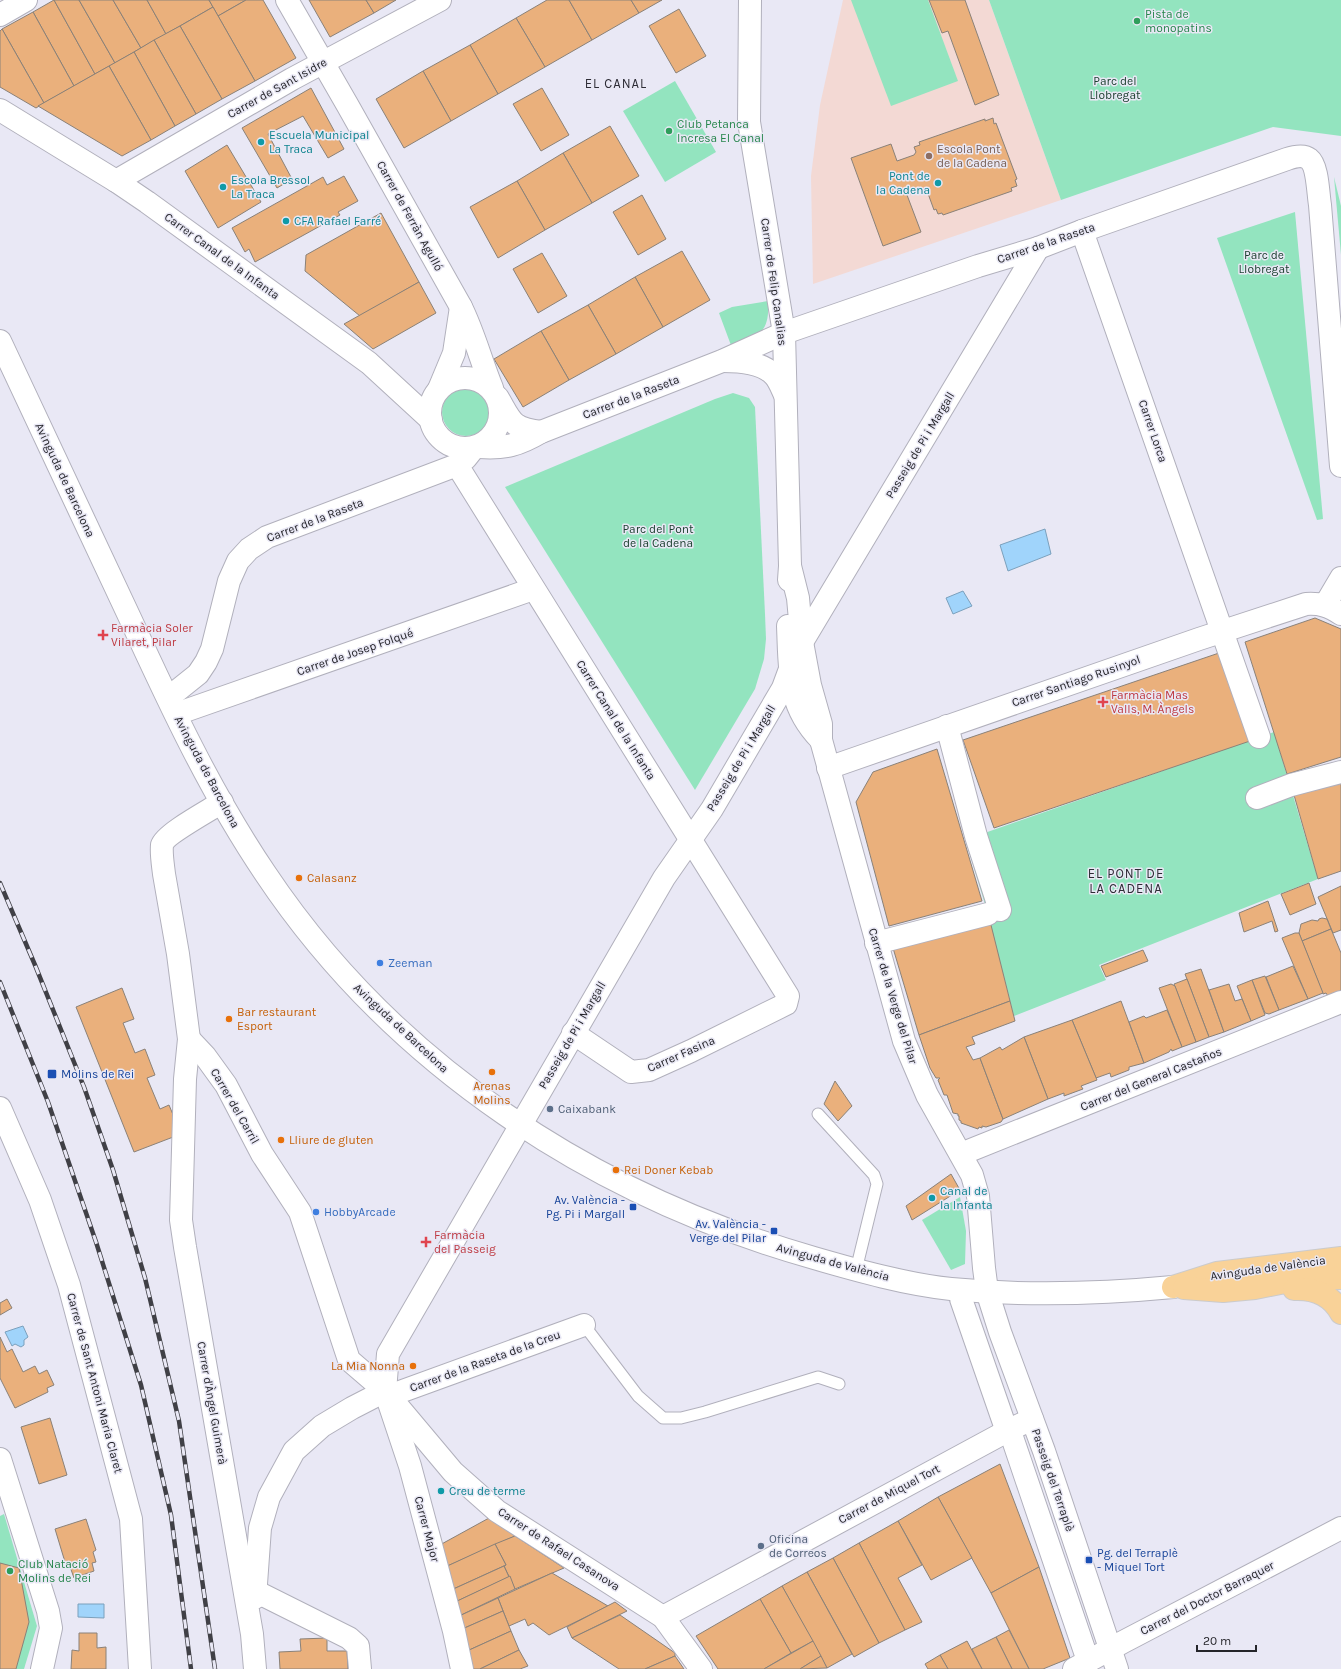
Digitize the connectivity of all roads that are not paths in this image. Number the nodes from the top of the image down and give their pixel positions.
1 (26, 0) edge
2 (287, 0) edge
3 (440, 0) edge
4 (750, 0) edge
5 (0, 15) edge
6 (323, 62) junction
7 (0, 110) edge
8 (116, 181) junction
9 (1082, 231) junction
10 (1038, 248) junction
11 (461, 307) junction
12 (784, 333) junction
13 (0, 341) edge
14 (722, 361) junction
15 (439, 389) junction
16 (495, 393) junction
17 (785, 395) junction
18 (431, 420) junction
19 (541, 432) junction
20 (477, 447) junction
21 (457, 465) junction
22 (1341, 466) edge
23 (790, 566) junction
24 (1341, 578) edge
25 (533, 589) junction
26 (1333, 609) edge
27 (1223, 631) junction
28 (802, 642) junction
29 (788, 680) junction
30 (172, 706) junction
31 (818, 715) junction
32 (947, 726) junction
33 (1259, 737) dead end
34 (821, 740) junction
35 (828, 768) junction
36 (1341, 772) edge
37 (1257, 798) dead end
38 (222, 802) junction
39 (691, 839) junction
40 (876, 943) junction
41 (788, 996) joint
42 (1341, 1002) edge
43 (573, 1033) junction
44 (188, 1039) junction
45 (0, 1108) edge
46 (818, 1114) dead end
47 (520, 1125) junction
48 (961, 1154) junction
49 (1341, 1258) edge
50 (856, 1270) junction
51 (1341, 1278) edge
52 (1173, 1287) junction
53 (1255, 1288) junction
54 (988, 1291) junction
55 (961, 1299) dead end
56 (1341, 1313) edge
57 (584, 1325) joint
58 (839, 1384) dead end
59 (385, 1391) junction
60 (1032, 1420) junction
61 (0, 1459) edge
62 (1341, 1528) edge
63 (255, 1591) junction
64 (663, 1617) junction
65 (252, 1634) junction
66 (1110, 1649) junction
67 (1080, 1661) edge
68 (42, 1669) edge
69 (140, 1669) edge
70 (255, 1669) edge
71 (360, 1669) edge
72 (462, 1669) edge
73 (701, 1669) edge
74 (1117, 1669) edge

1 - 5 street
2 - 6 street, Carrer de Ferràn Agulló
3 - 6 street, Carrer de Sant Isidre
4 - 12 street, Carrer de Felip Canalias
6 - 8 street, Carrer de Sant Isidre
6 - 11 street, Carrer de Ferràn Agulló
7 - 8 street, Carrer Canal de la Infanta
8 - 18 street, Carrer Canal de la Infanta
9 - 10 street, Carrer de la Raseta
9 - 22 street, Carrer de la Raseta
9 - 27 street, Carrer Lorca
10 - 12 street, Carrer de la Raseta
10 - 28 street, Passeig de Pi i Margall
11 - 15 street
11 - 16 street, Carrer de Ferràn Agulló
12 - 14 street, Carrer de la Raseta
12 - 17 street, Carrer de Felip Canalias
13 - 30 street, Avinguda de Barcelona
14 - 17 street, Carrer de la Raseta
14 - 19 street, Carrer de la Raseta
15 - 16 street
15 - 18 street
16 - 19 street
16 - 20 street
17 - 23 street, Carrer de Felip Canalias
18 - 20 street
19 - 20 street, Carrer de la Raseta
20 - 21 street
21 - 25 street, Carrer Canal de la Infanta
21 - 30 street, Carrer de la Raseta
23 - 28 street, Carrer de Felip Canalias
23 - 29 street, Carrer de Felip Canalias
24 - 26 street
25 - 30 street, Carrer de Josep Folqué
25 - 39 street, Carrer Canal de la Infanta
26 - 27 street, Carrer Santiago Rusinyol
27 - 32 street, Carrer Santiago Rusinyol
27 - 33 street, Carrer Lorca
28 - 31 street, Carrer de la Verge del Pilar
29 - 31 street
29 - 34 street, Carrer de la Verge del Pilar
29 - 39 street, Passeig de Pi i Margall
30 - 38 street, Avinguda de Barcelona
31 - 34 street, Carrer de la Verge del Pilar
32 - 35 street, Carrer Santiago Rusinyol
32 - 40 street
34 - 35 street, Carrer de la Verge del Pilar
35 - 40 street, Carrer de la Verge del Pilar
36 - 37 street
38 - 44 street
38 - 47 street, Avinguda de Barcelona
39 - 41 street, Carrer Canal de la Infanta
39 - 43 street, Passeig de Pi i Margall
40 - 48 street, Carrer de la Verge del Pilar
41 - 43 street, Carrer Fasina
42 - 48 street, Carrer del General Castaños
43 - 47 street, Passeig de Pi i Margall
44 - 59 street, Carrer del Carril
44 - 65 street, Carrer d'Àngel Guimerà
45 - 69 street, Carrer de Sant Antoni Maria Claret
46 - 50 lane
47 - 50 street, Avinguda de València
47 - 59 street, Passeig de Pi i Margall
48 - 54 street, Carrer de la Verge del Pilar
49 - 52 main road, Avinguda de València
50 - 54 street, Avinguda de València
51 - 53 main road, Avinguda de València
52 - 53 main road, Avinguda de València
52 - 54 street, Avinguda de València
53 - 56 main road
54 - 60 street, Passeig del Terraplè
55 - 67 street, Passeig del Terraplè
57 - 58 lane
57 - 59 street, Carrer de la Raseta de la Creu
59 - 63 street
59 - 64 street, Carrer de Rafael Casanova
59 - 72 street, Carrer Major
60 - 64 street, Carrer de Miquel Tort
60 - 66 street, Passeig del Terraplè
61 - 68 street
62 - 66 street, Carrer del Doctor Barraquer
63 - 65 street
63 - 71 street
64 - 73 street, Carrer de Rafael Casanova
65 - 70 street, Carrer d'Àngel Guimerà
66 - 67 street, Carrer del Doctor Barraquer
66 - 74 street, Passeig del Terraplè

